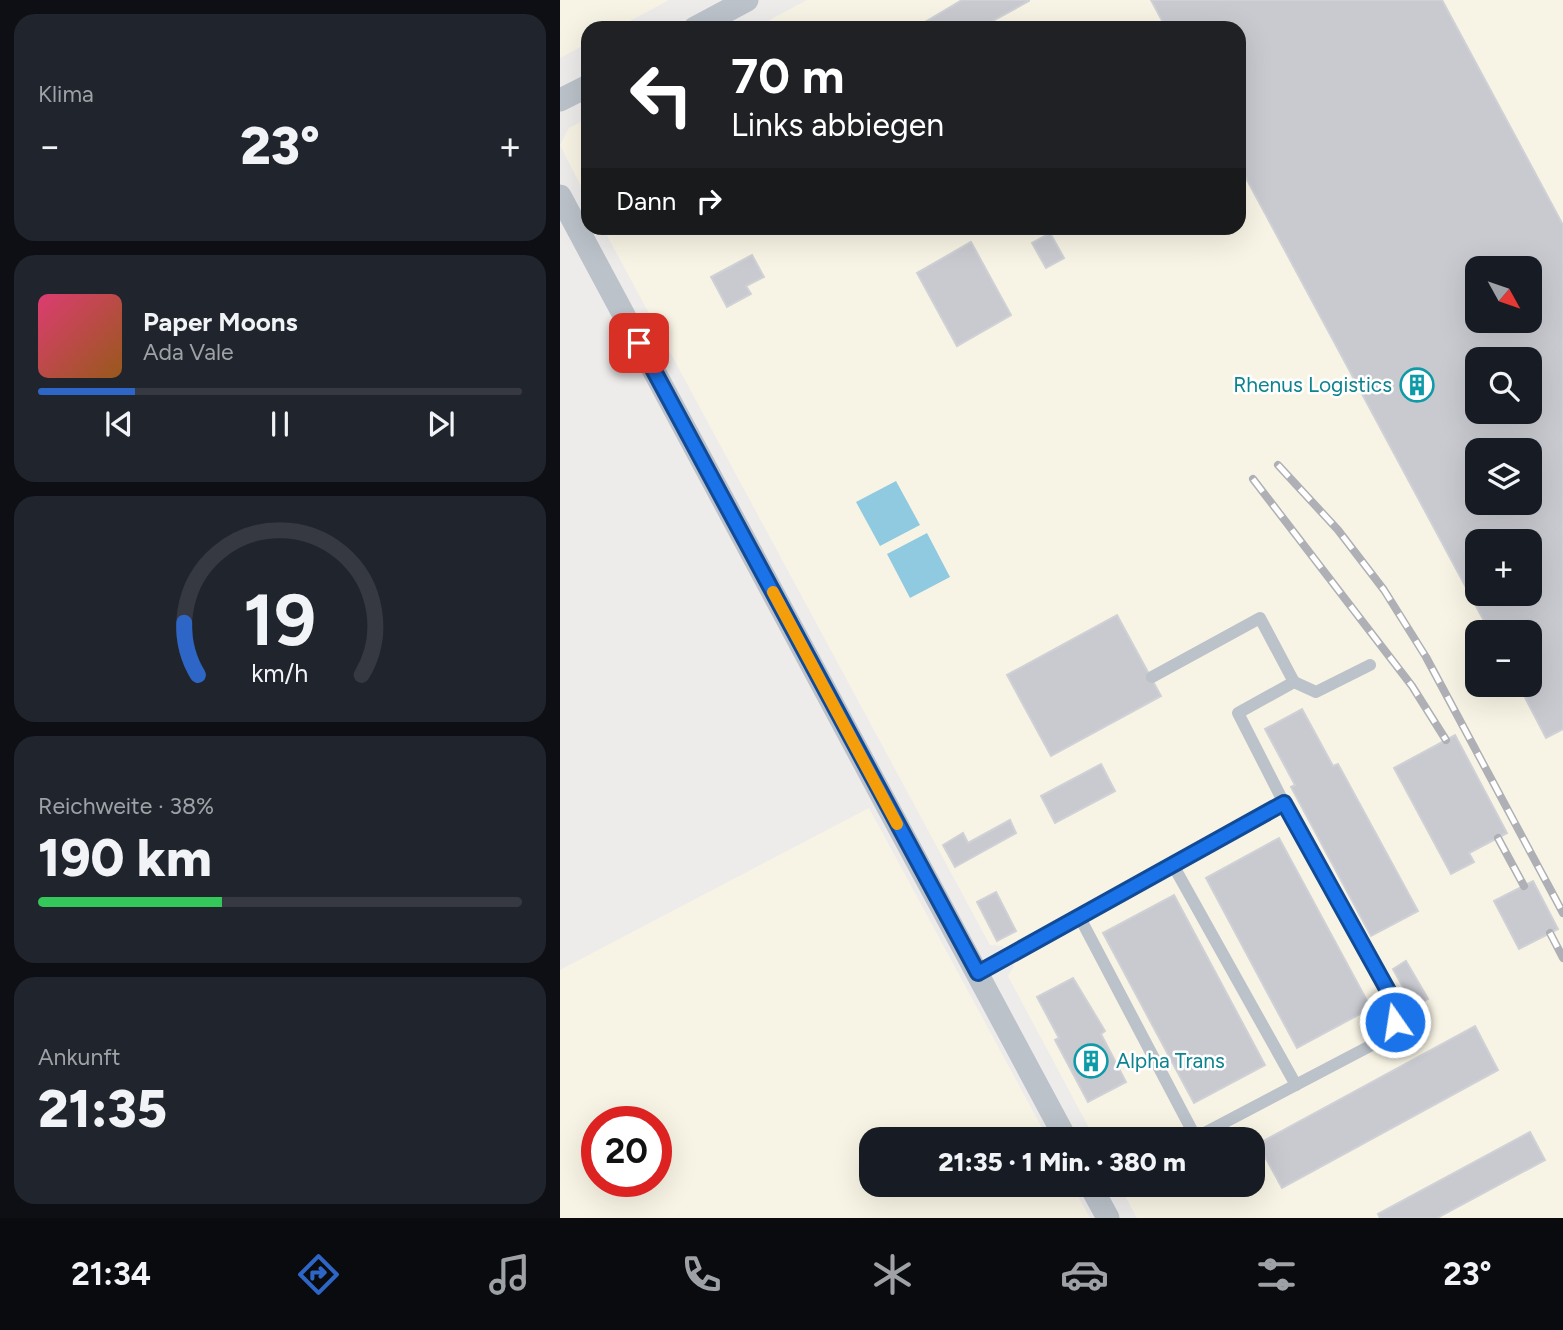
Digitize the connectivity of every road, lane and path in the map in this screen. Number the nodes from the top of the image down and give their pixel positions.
1 (747, 0) edge
2 (708, 21) edge
3 (581, 90) edge
4 (560, 100) edge
5 (560, 197) edge
6 (1370, 665) dead end
7 (1152, 677) dead end
8 (1294, 682) junction
9 (1284, 803) junction
10 (1173, 865) junction
11 (1079, 916) junction
12 (978, 973) junction
13 (1296, 1085) junction
14 (1060, 1127) edge
15 (1189, 1127) edge
16 (1217, 1127) edge
17 (1101, 1197) edge
18 (1108, 1218) edge

1 - 2 street
3 - 4 street
5 - 12 street
6 - 8 lane
7 - 8 lane
8 - 9 lane
9 - 10 lane
9 - 13 lane
10 - 11 lane
10 - 13 lane
11 - 12 lane
11 - 15 lane
12 - 14 street
13 - 16 lane
17 - 18 street

